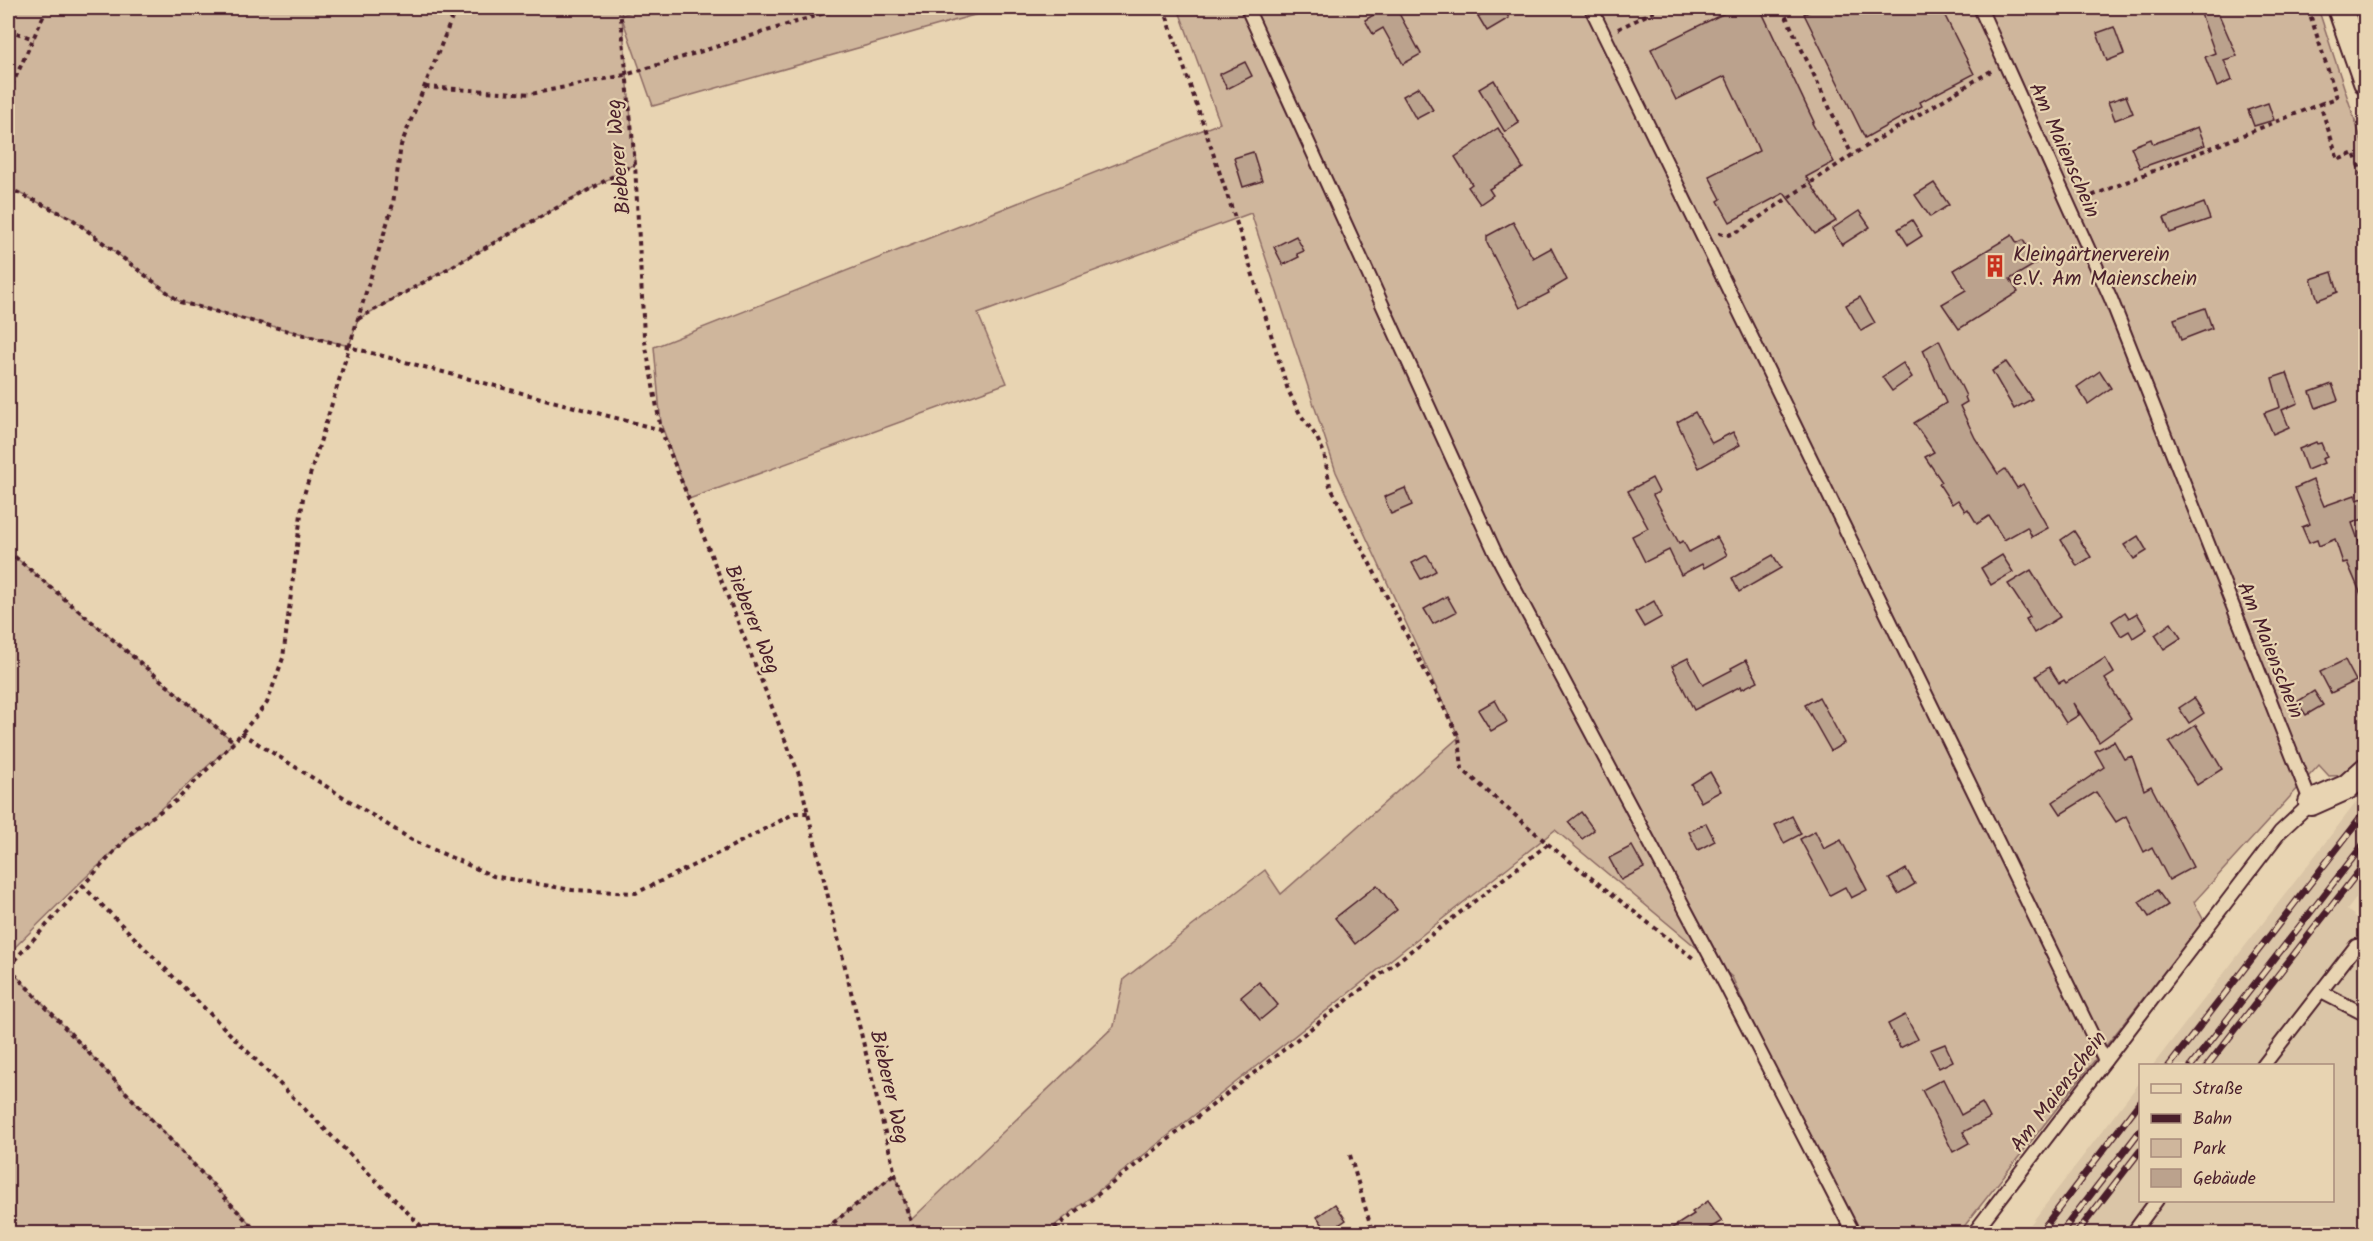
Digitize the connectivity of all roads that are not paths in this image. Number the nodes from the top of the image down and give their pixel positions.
1 (1247, 8) edge
2 (1591, 8) edge
3 (1980, 8) edge
4 (2340, 8) edge
5 (2366, 82) edge
6 (2366, 770) edge
7 (2311, 803) junction
8 (2356, 946) dead end
9 (2321, 992) junction
10 (2366, 1015) edge
11 (2105, 1061) junction
12 (2264, 1064) edge
13 (2155, 1202) edge
14 (1854, 1233) edge
15 (1973, 1233) edge
16 (2132, 1233) edge

1 - 14 lane
2 - 11 lane
3 - 7 lane, Am Maienschein
4 - 5 street
6 - 7 street
7 - 11 lane, Am Maienschein
8 - 9 lane
9 - 10 lane
9 - 12 lane
11 - 15 lane, Am Maienschein
13 - 16 lane

